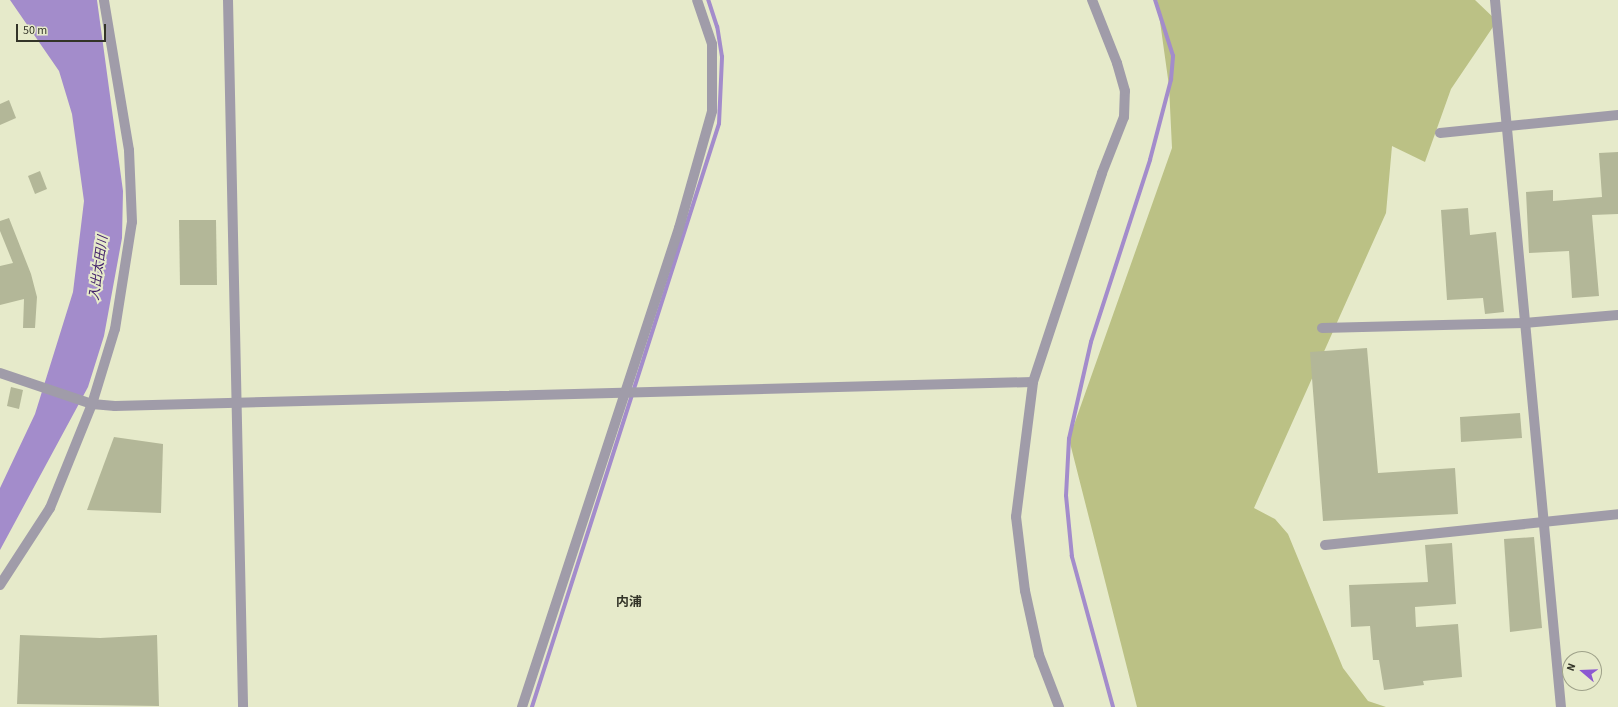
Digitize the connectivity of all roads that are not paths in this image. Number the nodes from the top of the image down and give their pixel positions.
1 (104, 0) edge
2 (228, 0) edge
3 (697, 0) edge
4 (1092, 0) edge
5 (1495, 0) edge
6 (1618, 115) edge
7 (1508, 126) junction
8 (1440, 133) dead end
9 (1618, 315) edge
10 (1524, 323) junction
11 (1322, 328) dead end
12 (0, 373) edge
13 (1033, 382) junction
14 (625, 391) junction
15 (238, 402) junction
16 (92, 404) junction
17 (1618, 514) edge
18 (1543, 521) junction
19 (1325, 545) dead end
20 (0, 585) edge
21 (243, 707) edge
22 (522, 707) edge
23 (1059, 707) edge
24 (1561, 707) edge

1 - 16 street
2 - 15 street
3 - 14 street
4 - 13 street
5 - 7 street
6 - 7 street
7 - 8 street
7 - 10 street
9 - 10 street
10 - 11 street
10 - 18 street
12 - 16 street
13 - 14 street
13 - 23 street
14 - 15 street
14 - 22 street
15 - 16 street
15 - 21 street
16 - 20 street
17 - 18 street
18 - 19 street
18 - 24 street

